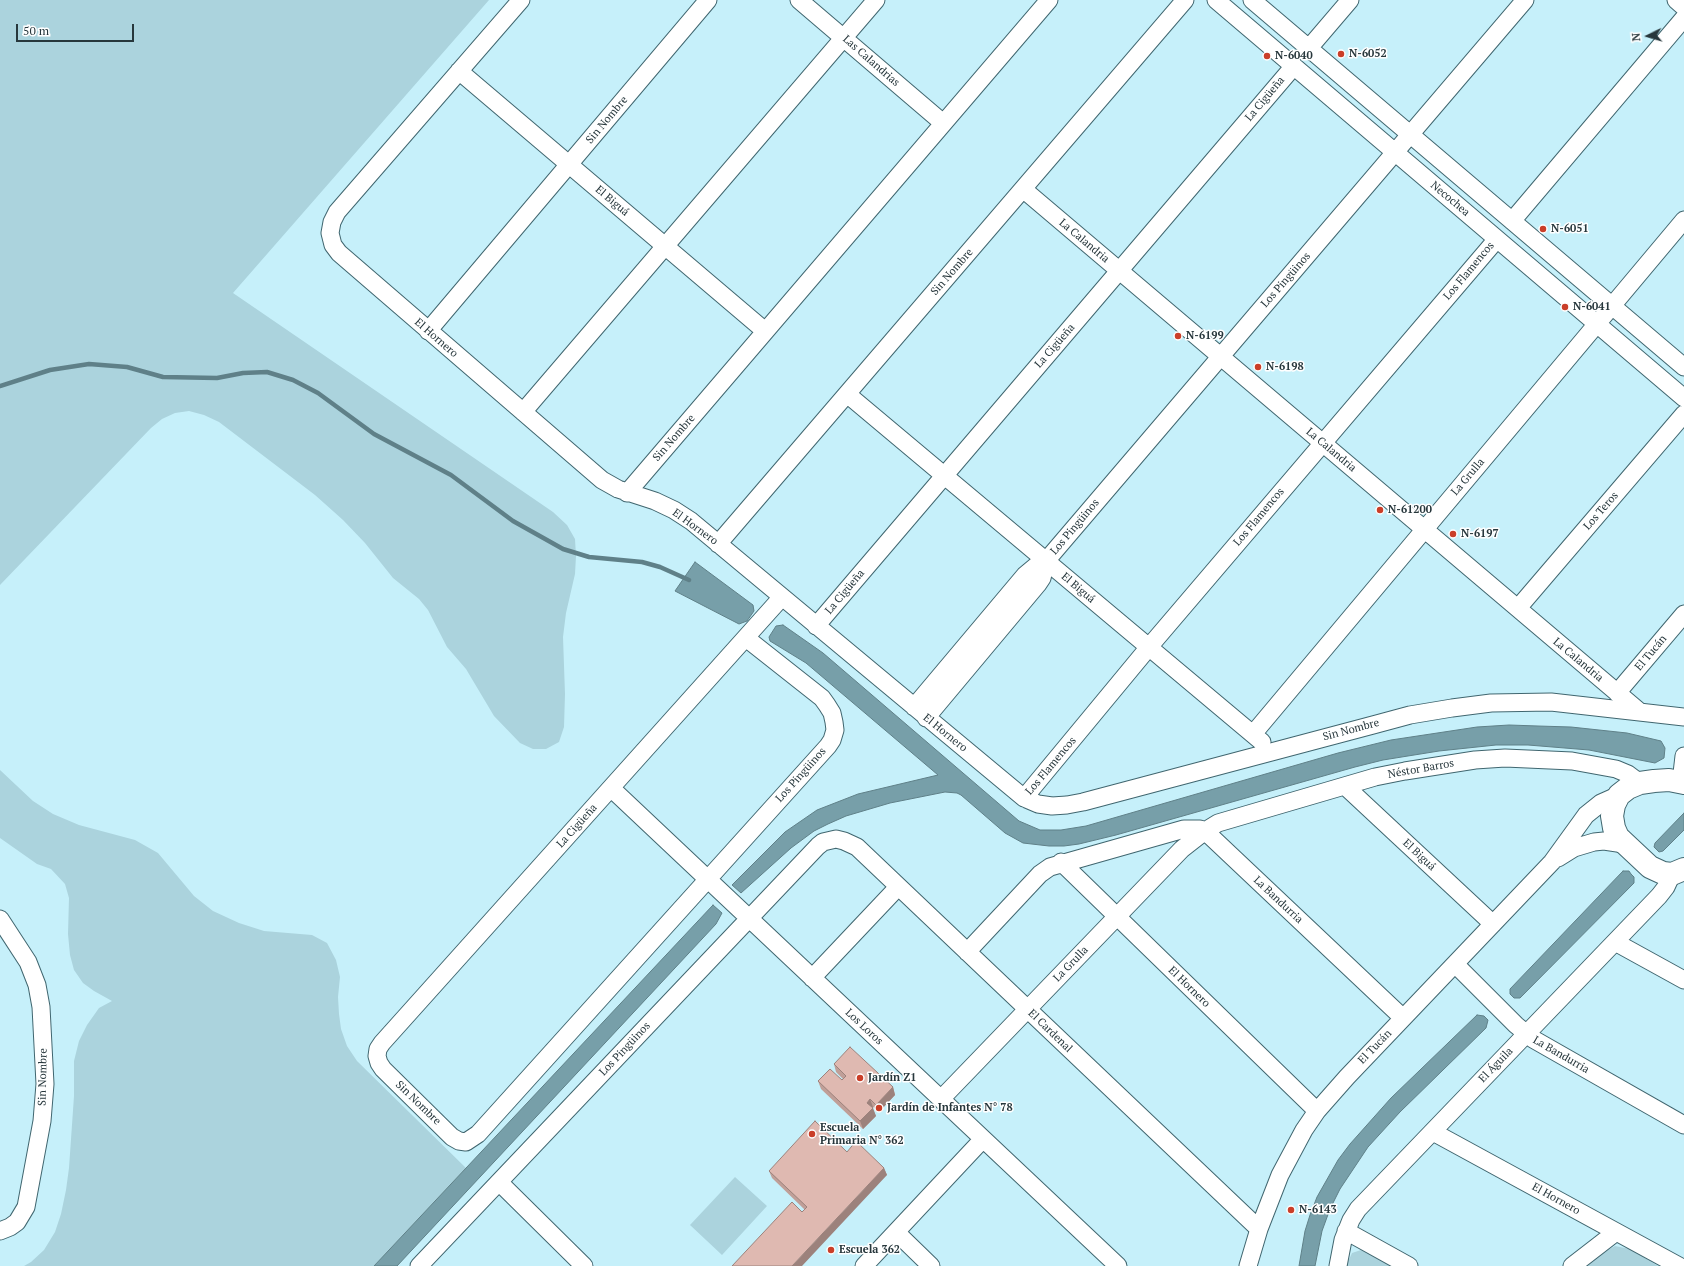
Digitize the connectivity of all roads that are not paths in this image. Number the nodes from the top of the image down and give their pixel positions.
1 (521, 0) edge
2 (708, 0) edge
3 (799, 0) edge
4 (876, 0) edge
5 (1049, 0) edge
6 (1185, 0) edge
7 (1216, 0) edge
8 (1252, 0) edge
9 (1350, 0) edge
10 (1525, 0) edge
11 (1676, 0) edge
12 (1684, 7) edge
13 (1684, 18) edge
14 (844, 38) junction
15 (1309, 48) junction
16 (1294, 66) junction
17 (459, 71) junction
18 (943, 123) junction
19 (1410, 134) junction
20 (1395, 152) junction
21 (569, 164) junction
22 (1023, 189) junction
23 (1684, 220) edge
24 (1512, 221) junction
25 (1497, 239) junction
26 (665, 246) junction
27 (1119, 270) junction
28 (1612, 306) junction
29 (1597, 324) junction
30 (428, 331) junction
31 (765, 331) junction
32 (1221, 356) junction
33 (1684, 367) edge
34 (847, 394) junction
35 (1684, 398) edge
36 (523, 412) junction
37 (1684, 414) edge
38 (1323, 443) junction
39 (944, 475) junction
40 (627, 492) junction
41 (1424, 529) junction
42 (718, 544) junction
43 (1046, 561) junction
44 (782, 597) junction
45 (1518, 608) junction
46 (1684, 614) edge
47 (816, 626) junction
48 (746, 638) junction
49 (1149, 647) junction
50 (1617, 693) junction
51 (1640, 712) junction
52 (920, 713) junction
53 (1684, 717) edge
54 (1253, 734) junction
55 (1273, 751) junction
56 (1684, 756) edge
57 (1682, 782) edge
58 (1640, 783) junction
59 (1345, 786) junction
60 (611, 788) junction
61 (1619, 795) junction
62 (1024, 798) junction
63 (1205, 831) junction
64 (836, 839) joint
65 (1624, 844) junction
66 (1061, 862) junction
67 (1552, 862) junction
68 (1678, 871) edge
69 (708, 880) junction
70 (898, 886) junction
71 (1117, 916) junction
72 (0, 919) edge
73 (749, 919) junction
74 (1493, 924) junction
75 (1615, 942) junction
76 (968, 952) junction
77 (1455, 964) junction
78 (812, 978) junction
79 (1684, 980) edge
80 (1027, 1009) junction
81 (1403, 1018) junction
82 (1526, 1034) junction
83 (377, 1056) joint
84 (941, 1099) junction
85 (1317, 1111) junction
86 (1684, 1125) edge
87 (1433, 1132) junction
88 (983, 1139) junction
89 (466, 1142) joint
90 (499, 1182) junction
91 (1259, 1229) junction
92 (0, 1231) edge
93 (1346, 1231) junction
94 (896, 1232) junction
95 (1616, 1232) junction
96 (419, 1266) edge
97 (584, 1266) edge
98 (864, 1266) edge
99 (931, 1266) edge
100 (1118, 1266) edge
101 (1248, 1266) edge
102 (1338, 1266) edge
103 (1409, 1266) edge
104 (1572, 1266) edge
105 (1679, 1266) edge

1 - 17 street
2 - 21 street, Sin Nombre
3 - 14 street, Las Calandrias
4 - 14 street
5 - 18 street, Sin Nombre
6 - 22 street, Sin Nombre
7 - 16 street, Necochea
8 - 15 street
9 - 15 street
10 - 19 street, Los Pingüinos
11 - 12 street
13 - 24 street
14 - 18 street, Las Calandrias
14 - 26 street
15 - 19 street
16 - 20 street, Necochea
16 - 27 street, La Cigüeña
17 - 21 street, El Biguá
17 - 30 street, El Hornero
18 - 31 street, Sin Nombre
19 - 20 street, Los Pingüinos
19 - 24 street
20 - 25 street, Necochea
20 - 32 street, Los Pingüinos
21 - 26 street, El Biguá
21 - 30 street, Sin Nombre
22 - 27 street, La Calandria
22 - 34 street, Sin Nombre
23 - 28 street, La Grulla
24 - 28 street
25 - 29 street, Necochea
25 - 38 street, Los Flamencos
26 - 31 street, El Biguá
26 - 36 street
27 - 32 street, La Calandria
27 - 39 street, La Cigüeña
28 - 29 street, La Grulla
28 - 33 street
29 - 35 street, Necochea
29 - 41 street, La Grulla
30 - 36 street, El Hornero
31 - 40 street, Sin Nombre
32 - 38 street, La Calandria
32 - 43 street, Los Pingüinos
34 - 39 street, El Biguá
34 - 42 street, Sin Nombre
36 - 40 street, El Hornero
37 - 45 street, Los Teros
38 - 41 street, La Calandria
38 - 49 street, Los Flamencos
39 - 43 street, El Biguá
39 - 47 street, La Cigüeña
40 - 42 street, El Hornero
41 - 45 street, La Calandria
41 - 54 street, La Grulla
42 - 44 street, El Hornero
43 - 49 street, El Biguá
43 - 52 street, Los Pingüinos
44 - 47 street, El Hornero
44 - 48 street, La Cigüeña
45 - 50 street, La Calandria
46 - 50 street, El Tucán
47 - 52 street, El Hornero
48 - 60 street, La Cigüeña
48 - 69 street, Los Pingüinos
49 - 54 street, El Biguá
49 - 62 street, Los Flamencos
50 - 51 street, La Calandria
51 - 53 street, Sin Nombre
51 - 55 street, Sin Nombre
52 - 62 street, El Hornero
54 - 55 street, El Biguá
55 - 62 street, Sin Nombre
56 - 57 street
57 - 58 street
58 - 59 street, Néstor Barros
58 - 61 street
59 - 63 street, Néstor Barros
59 - 74 street, El Biguá
60 - 69 street, Los Loros
60 - 83 street, La Cigüeña
61 - 65 street
61 - 67 street, El Tucán
63 - 66 street
63 - 71 street, La Grulla
63 - 81 street, La Bandurria
64 - 70 street, El Cardenal
64 - 73 street, Los Pingüinos
65 - 67 street, El Tucán
65 - 68 street
66 - 71 street, El Hornero
66 - 76 street
67 - 74 street, El Tucán
68 - 75 street, El Águila
69 - 73 street, Los Loros
69 - 89 street, Los Pingüinos
70 - 76 street, El Cardenal
70 - 78 street
71 - 80 street, La Grulla
71 - 85 street, El Hornero
72 - 92 street, Sin Nombre
73 - 78 street, Los Loros
73 - 90 street, Los Pingüinos
74 - 77 street, El Tucán
75 - 79 street
75 - 82 street, El Águila
76 - 80 street, El Cardenal
77 - 81 street, El Tucán
77 - 82 street, La Bandurria
78 - 84 street, Los Loros
80 - 84 street, La Grulla
80 - 91 street, El Cardenal
81 - 85 street, El Tucán
82 - 86 street, La Bandurria
82 - 87 street, El Águila
83 - 89 street, Sin Nombre
84 - 88 street, Los Loros
85 - 91 street, El Tucán
87 - 93 street, El Águila
87 - 95 street, El Hornero
88 - 94 street
88 - 100 street, Los Loros
90 - 96 street, Los Pingüinos
90 - 97 street
91 - 101 street, El Tucán
93 - 102 street, El Águila
93 - 103 street
94 - 98 street
94 - 99 street
95 - 104 street
95 - 105 street, El Hornero

